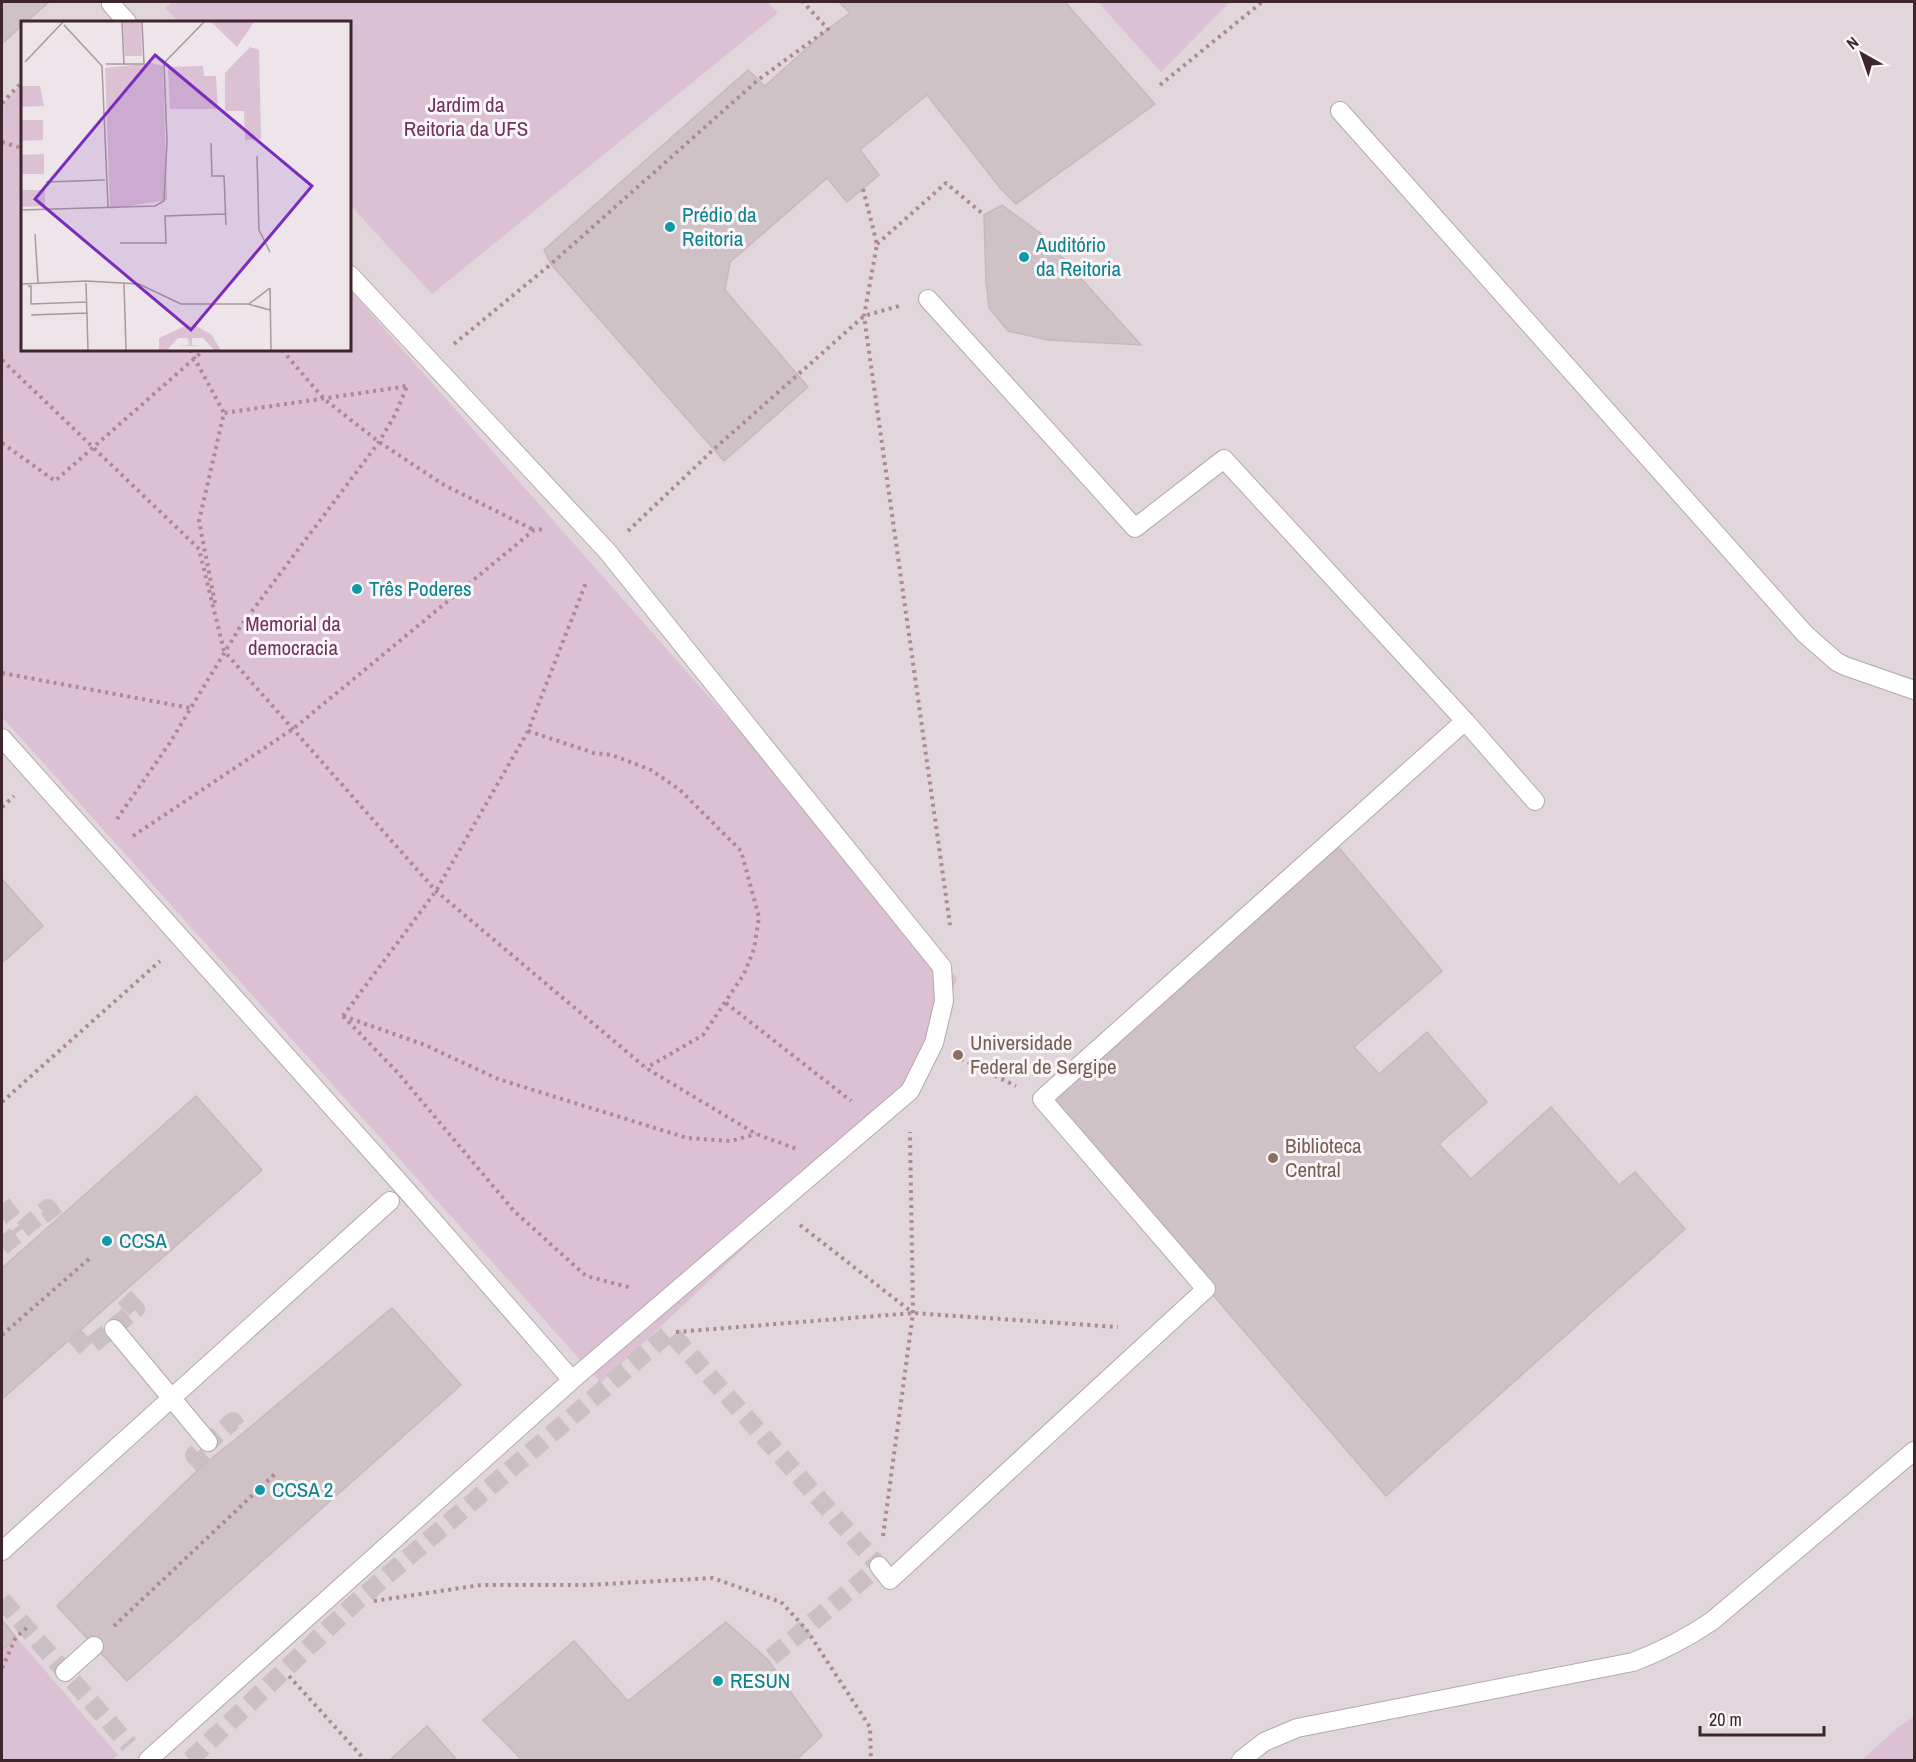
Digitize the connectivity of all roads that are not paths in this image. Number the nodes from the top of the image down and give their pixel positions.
1 (111, 2) edge
2 (126, 21) edge
3 (1340, 111) dead end
4 (351, 276) edge
5 (928, 299) road end
6 (1914, 690) edge
7 (1465, 721) junction
8 (2, 738) edge
9 (1535, 801) dead end
10 (390, 1201) dead end
11 (114, 1329) dead end
12 (572, 1380) junction
13 (171, 1398) junction
14 (208, 1442) dead end
15 (1914, 1451) edge
16 (2, 1551) edge
17 (879, 1566) road end
18 (94, 1646) road end
19 (65, 1672) dead end
20 (148, 1761) edge
21 (1241, 1761) edge

1 - 2 street
3 - 6 street
4 - 12 street
5 - 7 street
7 - 9 street
7 - 17 street
8 - 12 street
10 - 13 street
11 - 13 street
12 - 20 street
13 - 14 street
13 - 16 street
15 - 21 street
18 - 19 street

